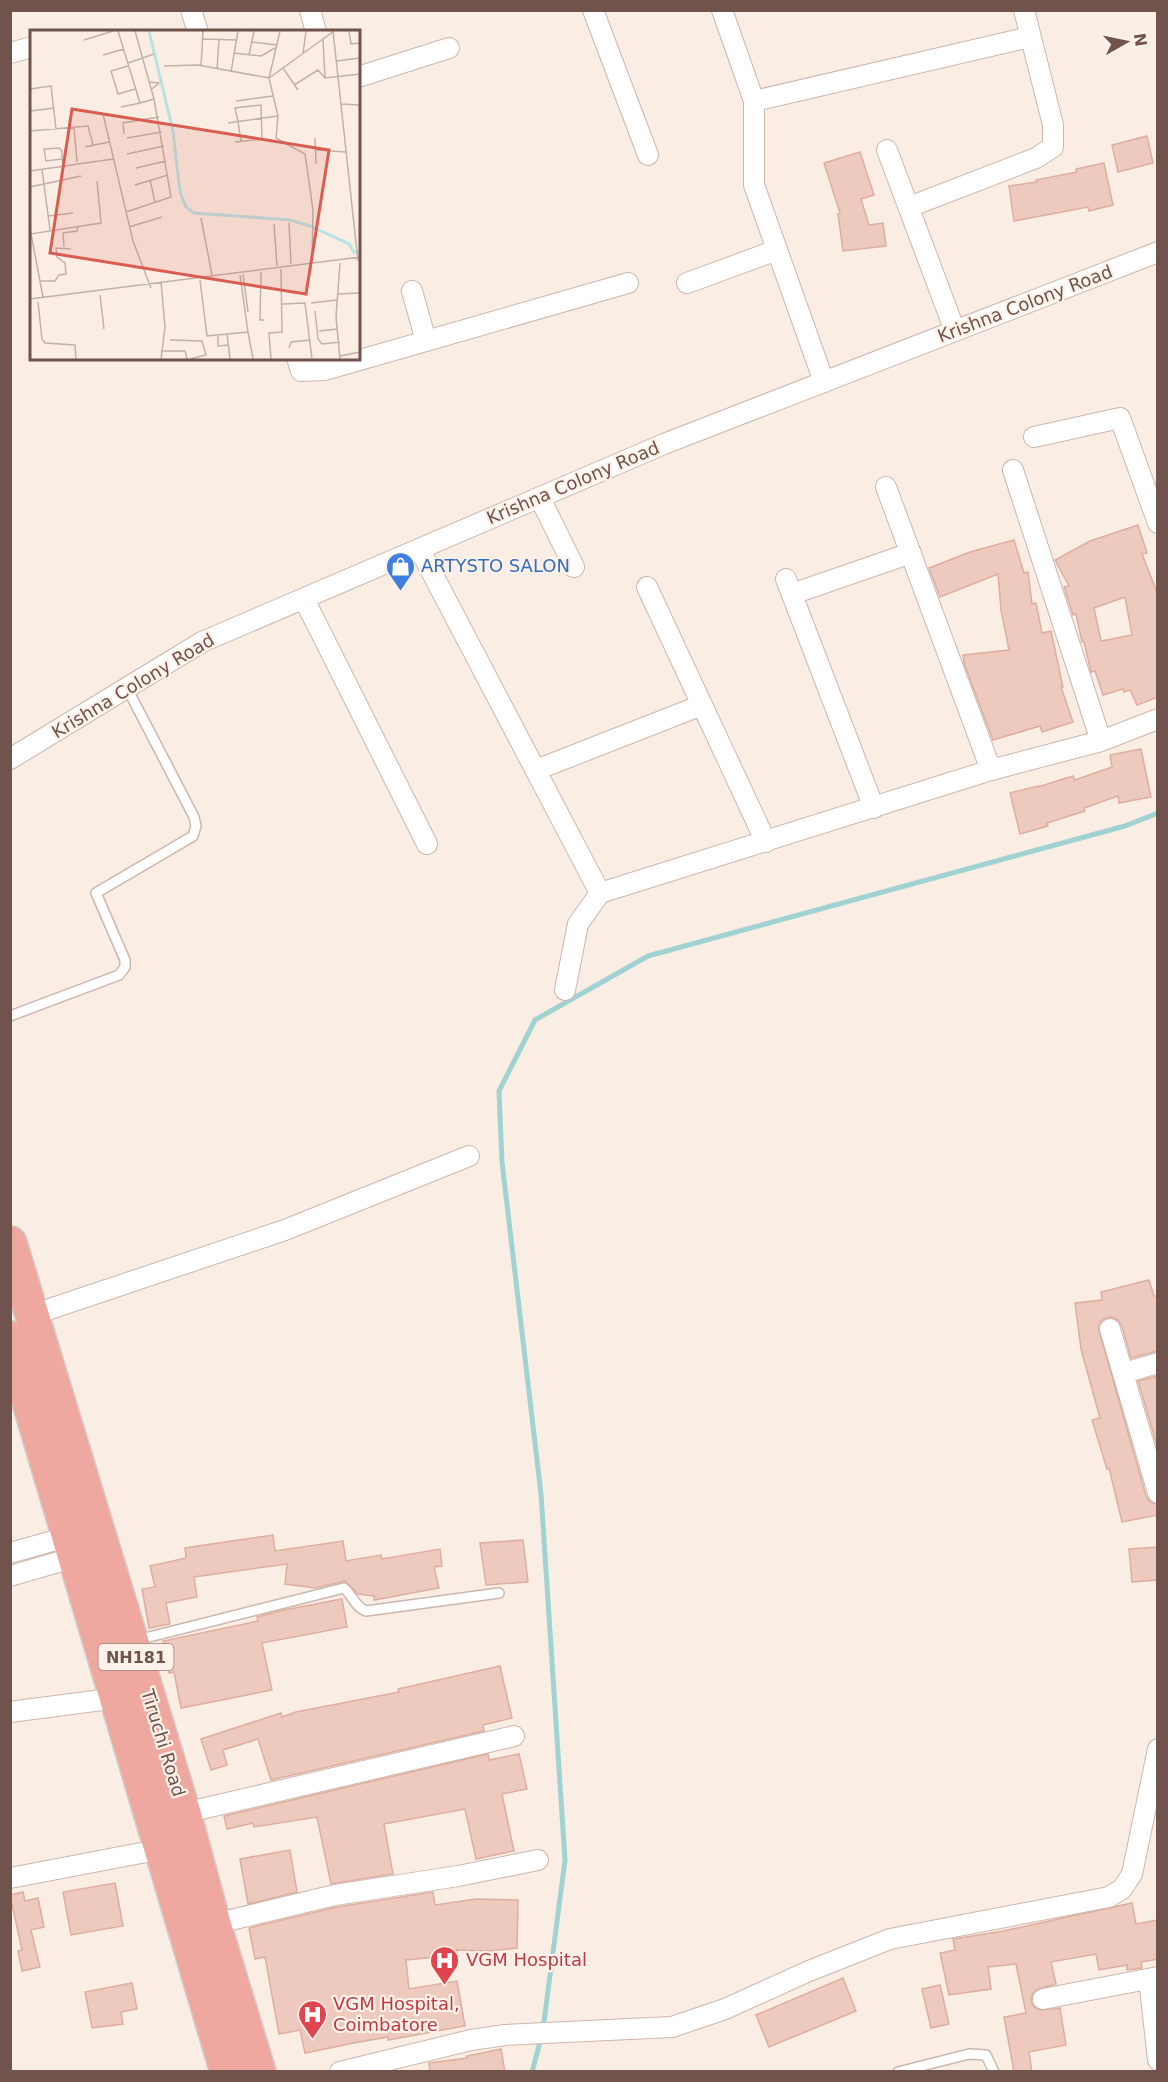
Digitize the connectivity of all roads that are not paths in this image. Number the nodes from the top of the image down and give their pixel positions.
1 (191, 10) edge
2 (310, 10) edge
3 (593, 10) edge
4 (722, 10) edge
5 (1024, 10) edge
6 (197, 30) edge
7 (315, 30) edge
8 (1030, 37) junction
9 (30, 47) edge
10 (449, 48) dead end
11 (10, 52) edge
12 (360, 76) edge
13 (754, 100) junction
14 (887, 150) dead end
15 (648, 155) dead end
16 (909, 207) junction
17 (777, 250) junction
18 (1158, 252) edge
19 (628, 283) dead end
20 (687, 283) dead end
21 (412, 291) dead end
22 (955, 331) junction
23 (426, 341) junction
24 (298, 360) edge
25 (360, 360) edge
26 (360, 360) edge
27 (824, 382) junction
28 (1034, 437) dead end
29 (1013, 470) dead end
30 (886, 487) dead end
31 (540, 498) junction
32 (1158, 523) edge
33 (420, 549) junction
34 (911, 553) junction
35 (574, 567) dead end
36 (647, 587) dead end
37 (304, 599) junction
38 (127, 687) junction
39 (702, 705) junction
40 (1158, 719) edge
41 (1101, 741) junction
42 (10, 759) edge
43 (536, 770) junction
44 (991, 770) junction
45 (874, 808) junction
46 (766, 842) junction
47 (427, 844) dead end
48 (600, 893) junction
49 (565, 990) dead end
50 (10, 1016) edge
51 (469, 1156) dead end
52 (10, 1243) edge
53 (21, 1327) edge
54 (1110, 1329) dead end
55 (1158, 1363) edge
56 (1124, 1373) junction
57 (1158, 1493) edge
58 (73, 1546) junction
59 (10, 1553) edge
60 (10, 1576) edge
61 (499, 1593) dead end
62 (132, 1642) junction
63 (117, 1698) junction
64 (10, 1712) edge
65 (514, 1736) dead end
66 (1158, 1749) edge
67 (184, 1813) junction
68 (162, 1849) junction
69 (538, 1860) dead end
70 (10, 1878) edge
71 (214, 1924) junction
72 (1153, 1978) edge
73 (1043, 1999) dead end
74 (1158, 2060) edge
75 (227, 2072) edge
76 (259, 2072) edge
77 (340, 2072) edge
78 (898, 2072) edge
79 (994, 2072) edge

1 - 6 street
2 - 7 street
3 - 15 street
4 - 13 street
5 - 8 street
8 - 13 street
8 - 16 street
9 - 11 street
10 - 12 street
13 - 17 street
14 - 16 street
16 - 22 street
17 - 20 street
17 - 27 street
18 - 22 street, Krishna Colony Road
19 - 23 street
21 - 23 street
22 - 27 street, Krishna Colony Road
23 - 26 street
24 - 25 street
27 - 31 street, Krishna Colony Road
28 - 32 street
29 - 41 street
30 - 34 street
31 - 33 street, Krishna Colony Road
31 - 35 street
33 - 37 street, Krishna Colony Road
33 - 43 street
34 - 44 street
34 - 45 street
36 - 39 street
37 - 38 street, Krishna Colony Road
37 - 47 street
38 - 42 street, Krishna Colony Road
38 - 50 lane
39 - 43 street
39 - 46 street
40 - 41 street
41 - 44 street
43 - 48 street
44 - 45 street
45 - 46 street
46 - 48 street
48 - 49 street
51 - 53 street
52 - 53 highway, Tiruchi Road / NH181
53 - 58 highway, NH181
53 - 62 highway, Tiruchi Road / NH181
54 - 56 street
55 - 56 street
56 - 57 street
58 - 59 street
58 - 60 street
58 - 63 highway, NH181
61 - 62 lane
62 - 67 highway, Tiruchi Road / NH181
63 - 64 street
63 - 68 highway, NH181
65 - 67 street
66 - 77 street
67 - 71 highway, Tiruchi Road / NH181
68 - 70 street
68 - 75 highway, NH181
69 - 71 street
71 - 76 highway, Tiruchi Road / NH181
72 - 73 street
72 - 74 street
78 - 79 lane

